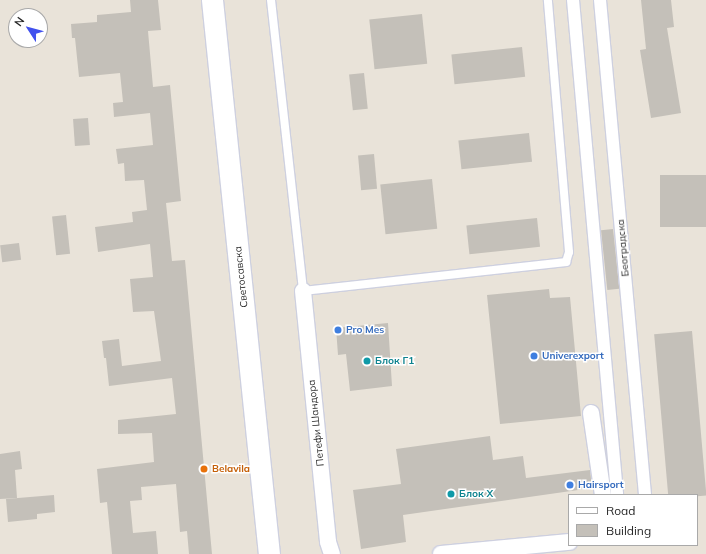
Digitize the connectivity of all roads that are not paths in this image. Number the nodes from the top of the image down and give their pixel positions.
1 (212, 0) edge
2 (271, 0) edge
3 (548, 0) edge
4 (573, 0) edge
5 (600, 0) edge
6 (303, 291) junction
7 (591, 413) dead end
8 (602, 494) edge
9 (617, 494) edge
10 (645, 494) edge
11 (568, 542) edge
12 (269, 554) edge
13 (332, 554) edge
14 (441, 554) edge

1 - 12 street, Светосавска
2 - 6 lane
3 - 6 lane
4 - 9 street
5 - 10 street, Београдска
6 - 13 street, Петефи Шандора
7 - 8 street
11 - 14 street

